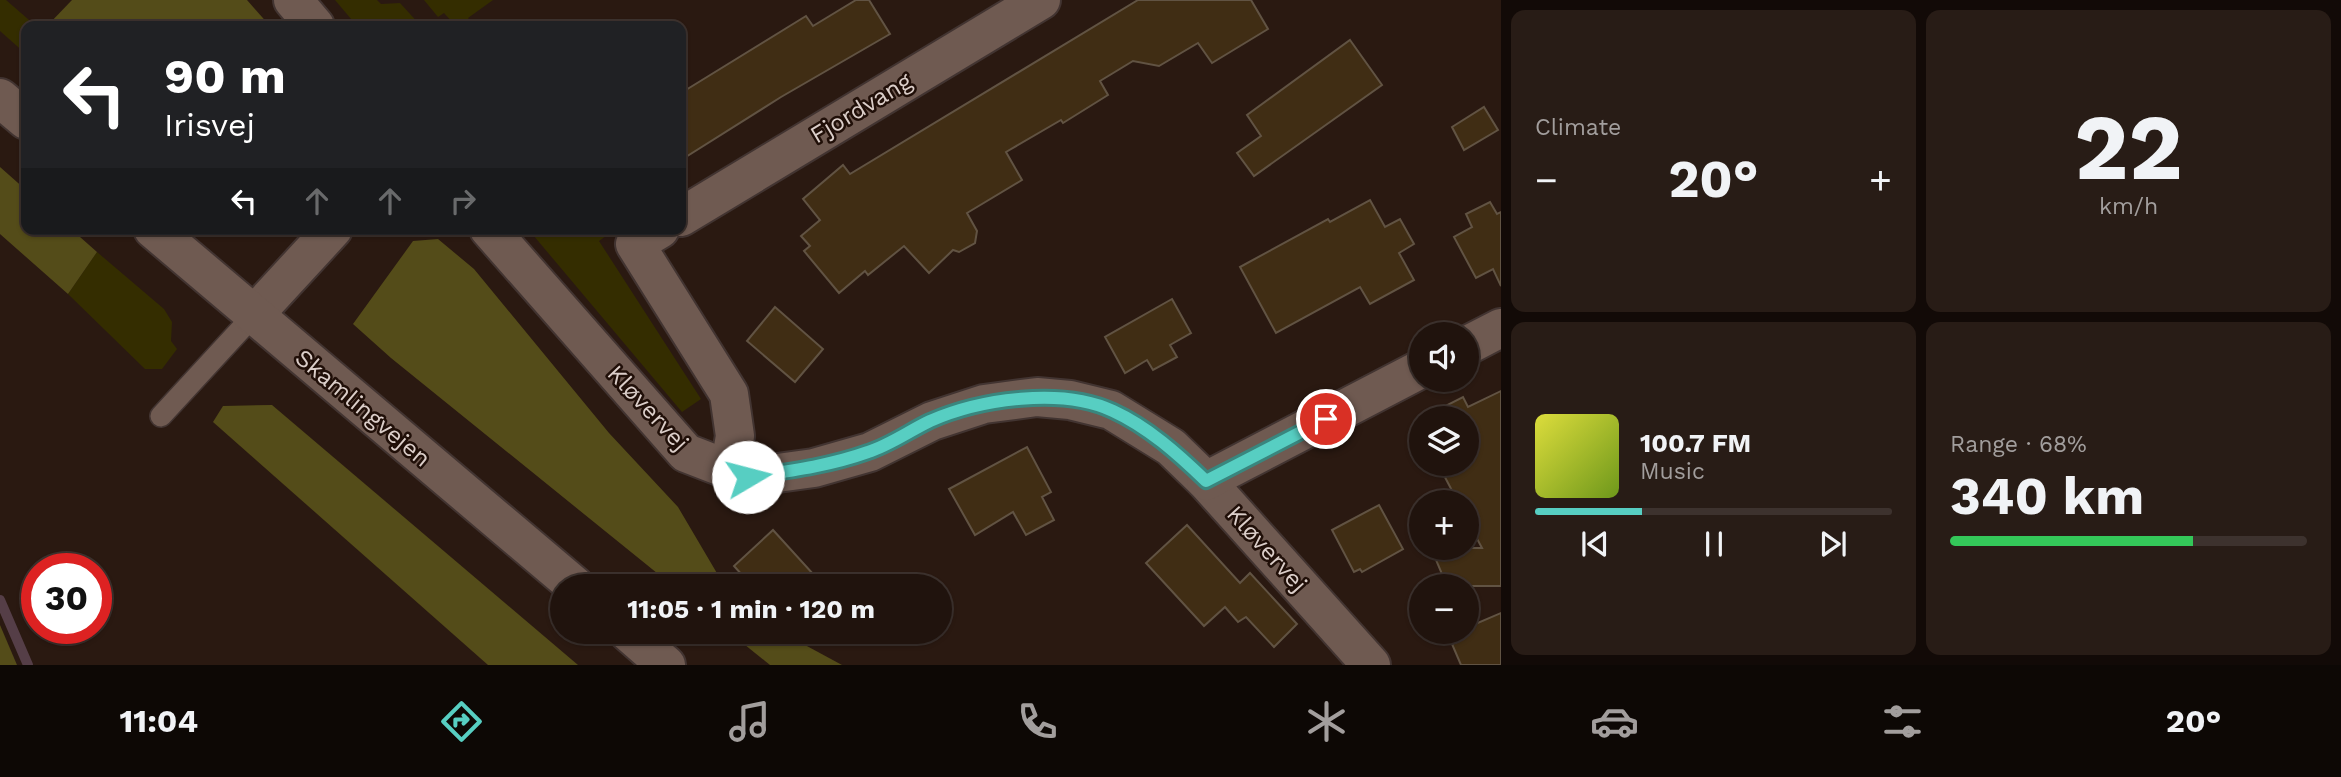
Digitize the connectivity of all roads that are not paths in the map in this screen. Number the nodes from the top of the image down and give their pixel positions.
1 (293, 0) edge
2 (1041, 0) edge
3 (311, 21) edge
4 (0, 98) edge
5 (21, 116) edge
6 (686, 213) edge
7 (160, 235) edge
8 (327, 235) edge
9 (494, 235) edge
10 (650, 235) edge
11 (253, 316) junction
12 (1501, 328) edge
13 (1479, 339) edge
14 (1409, 375) edge
15 (161, 416) dead end
16 (729, 471) junction
17 (1206, 481) junction
18 (561, 574) edge
19 (642, 644) edge
20 (666, 665) edge
21 (1371, 665) edge

1 - 3 street
2 - 6 street, Fjordvang
4 - 5 street
7 - 11 street, Skamlingvejen
8 - 11 street
9 - 16 street, Kløvervej
10 - 16 street
11 - 15 lane
11 - 18 street, Skamlingvejen
12 - 13 street
14 - 17 street
16 - 17 street, Kløvervej
17 - 21 street, Kløvervej
19 - 20 street

